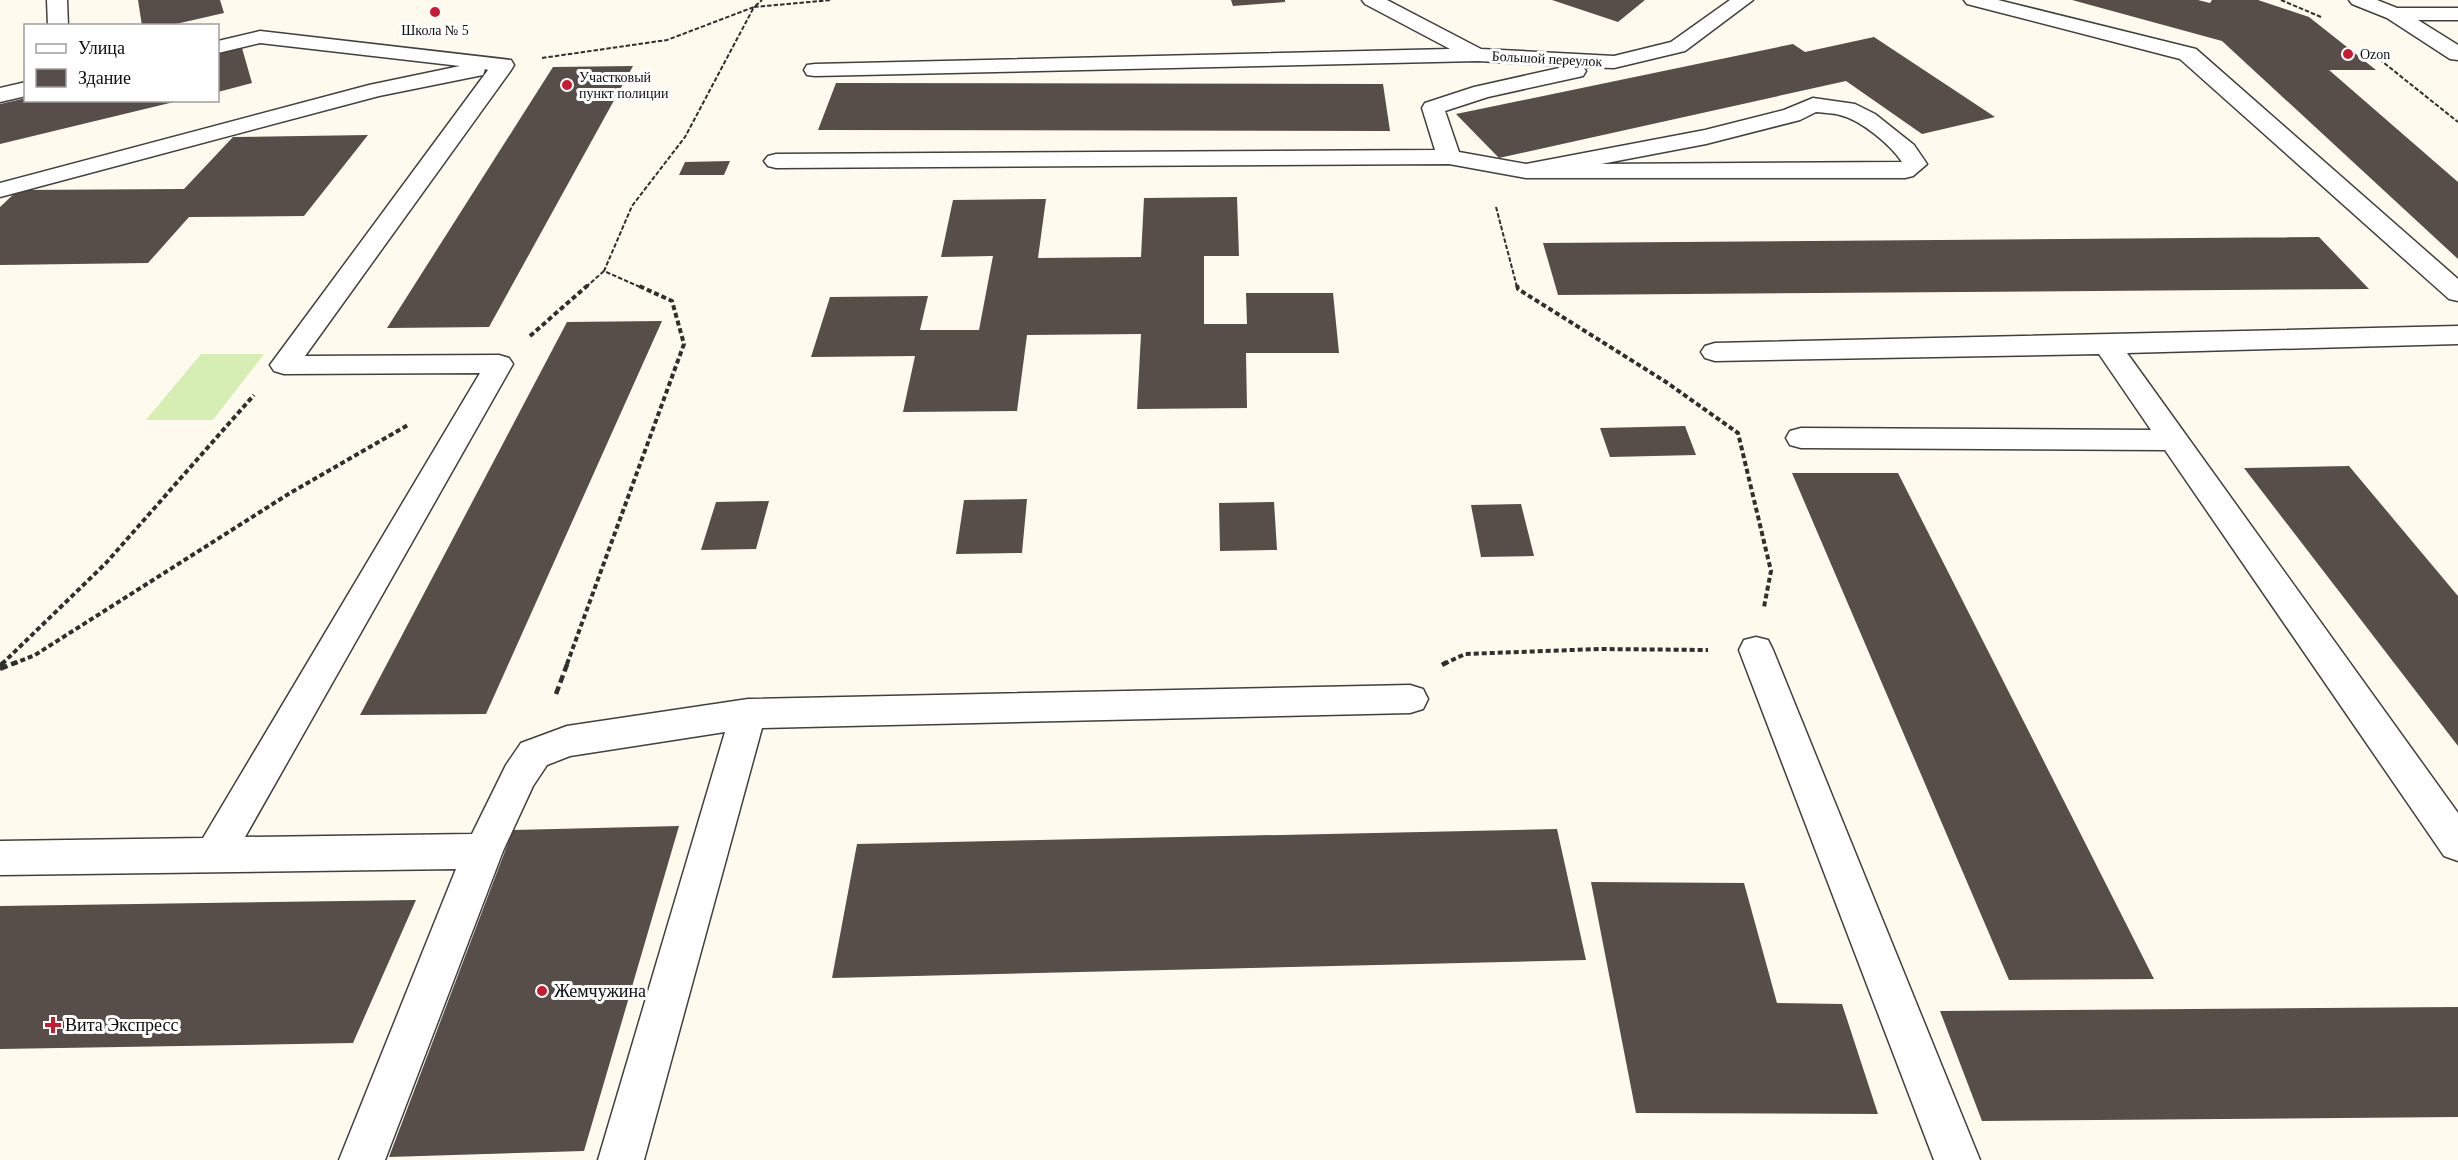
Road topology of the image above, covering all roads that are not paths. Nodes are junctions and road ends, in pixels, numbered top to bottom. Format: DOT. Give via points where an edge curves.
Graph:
graph roads {
  1 [pos="57,0"];
  2 [pos="1372,0"];
  3 [pos="1743,0"];
  4 [pos="1974,0"];
  5 [pos="2359,0"];
  6 [pos="2394,14"];
  7 [pos="2458,14"];
  8 [pos="58,24"];
  9 [pos="219,47"];
  10 [pos="2458,54"];
  11 [pos="1478,56"];
  12 [pos="1614,62"];
  13 [pos="503,64"];
  14 [pos="815,69"];
  15 [pos="24,89"];
  16 [pos="0,95"];
  17 [pos="1449,157"];
  18 [pos="776,161"];
  19 [pos="1526,171"];
  20 [pos="0,190"];
  21 [pos="2458,293"];
  22 [pos="2458,335"];
  23 [pos="2108,345"];
  24 [pos="1715,352"];
  25 [pos="1801,438"];
  26 [pos="2172,441"];
  27 [pos="1756,650"];
  28 [pos="1410,699"];
  29 [pos="748,714"];
  30 [pos="2458,844"];
  31 [pos="483,851"];
  32 [pos="214,855"];
  33 [pos="0,858"];
  34 [pos="362,1160"];
  35 [pos="621,1160"];
  36 [pos="1957,1160"];
  1 -- 8 [label="street"];
  2 -- 11 [label="street"];
  3 -- 12 [label="street, Большой переулок" via="1678,47"];
  4 -- 21 [label="street" via="2188,54"];
  5 -- 6 [label="street"];
  6 -- 7 [label="street"];
  6 -- 10 [label="street"];
  9 -- 13 [label="street" via="260,38"];
  11 -- 12 [label="street, Большой переулок"];
  11 -- 14 [label="street, Большой переулок"];
  12 -- 17 [label="street" via="1482,92 1433,108"];
  13 -- 20 [label="street" via="377,90"];
  13 -- 32 [label="street" via="284,365 499,364"];
  15 -- 16 [label="street"];
  17 -- 18 [label="street"];
  17 -- 19 [label="street"];
  19 -- 19 [label="street" via="1905,171 1915,164 1906,150 1867,119 1847,109 1813,105 1792,115 1706,137"];
  22 -- 23 [label="street"];
  23 -- 24 [label="street"];
  23 -- 26 [label="street"];
  25 -- 26 [label="street"];
  26 -- 30 [label="street"];
  27 -- 36 [label="street"];
  28 -- 29 [label="street"];
  29 -- 31 [label="street" via="567,741 534,754 519,776"];
  29 -- 35 [label="street"];
  31 -- 32 [label="street"];
  31 -- 34 [label="street"];
  32 -- 33 [label="street"];
}
